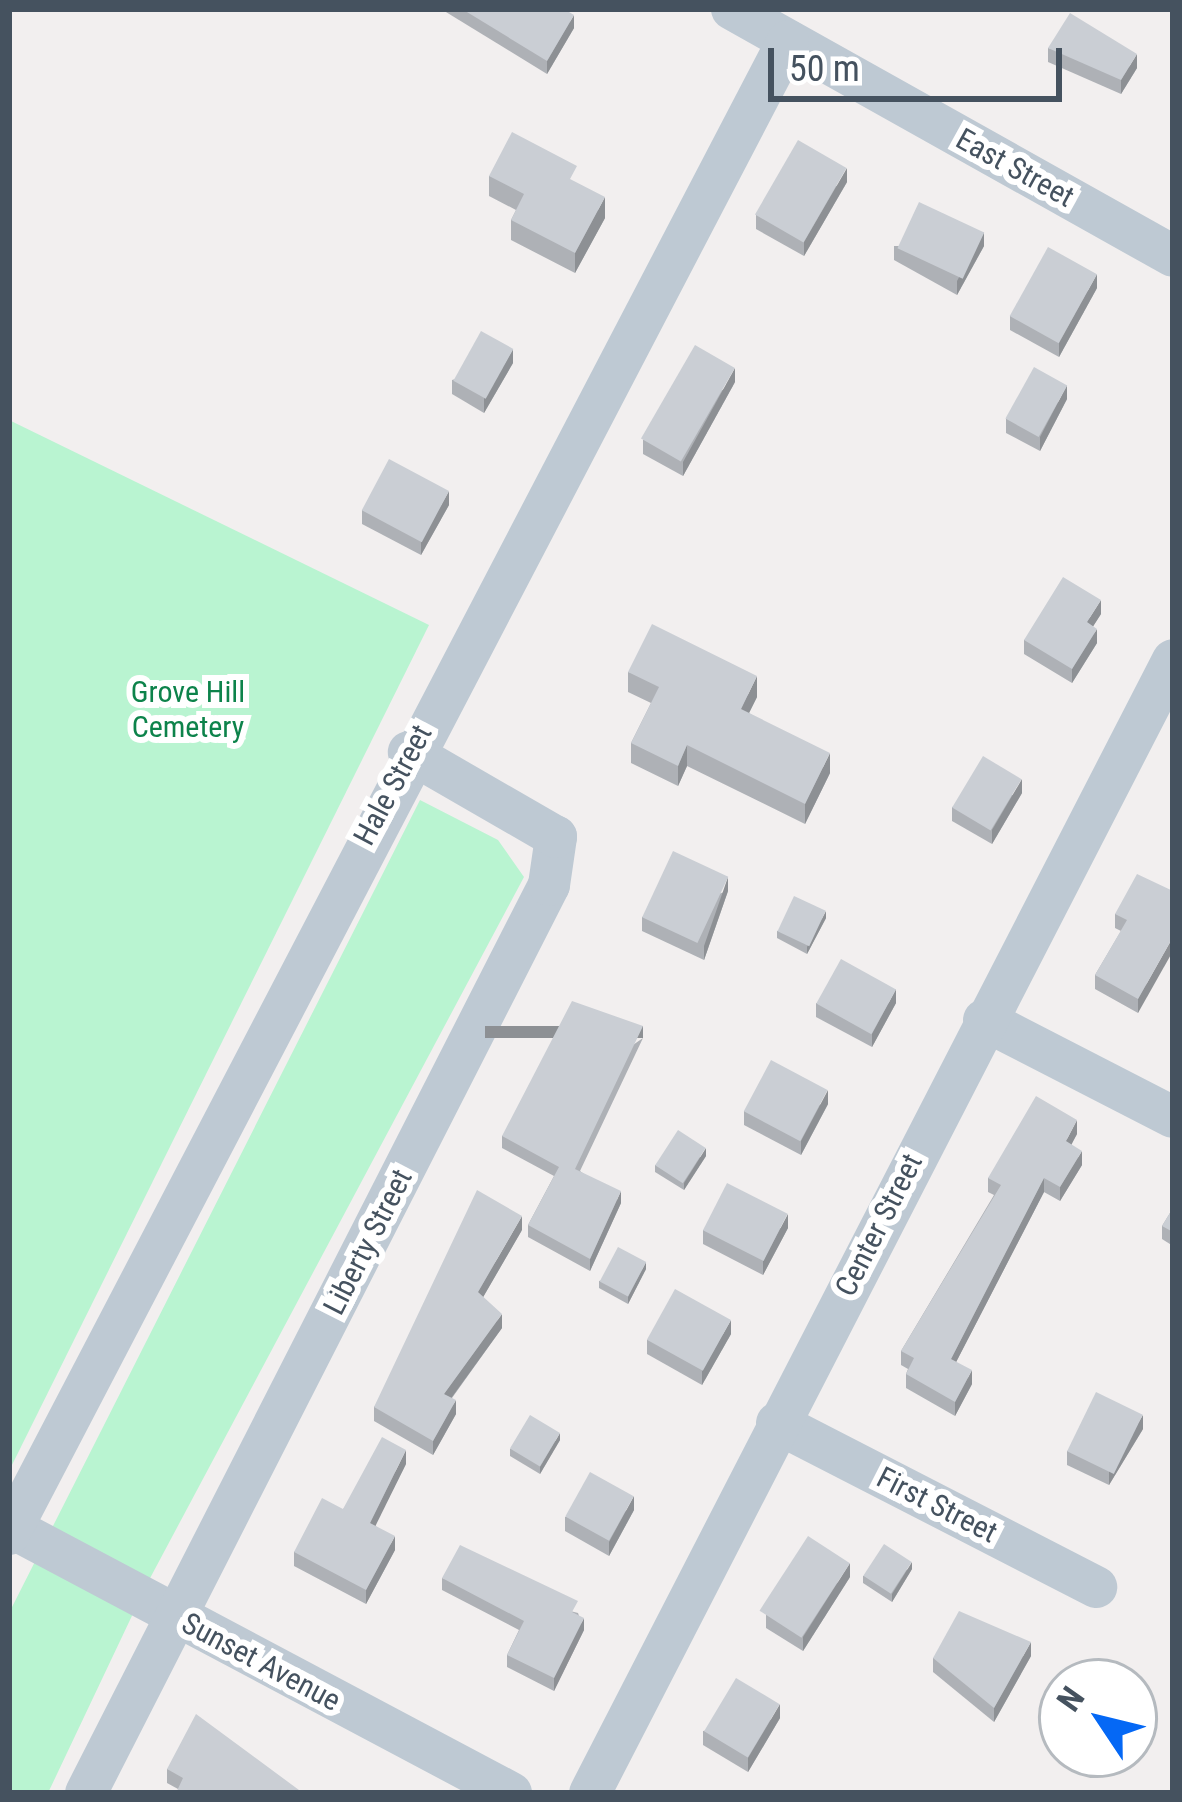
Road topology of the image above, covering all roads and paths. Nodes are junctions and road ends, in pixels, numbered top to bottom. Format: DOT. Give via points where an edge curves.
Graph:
graph roads {
  1 [pos="732,9"];
  2 [pos="788,41"];
  3 [pos="1173,256"];
  4 [pos="1173,660"];
  5 [pos="410,752"];
  6 [pos="984,1020"];
  7 [pos="1173,1117"];
  8 [pos="777,1423"];
  9 [pos="10,1531"];
  10 [pos="1096,1587"];
  11 [pos="177,1618"];
  12 [pos="86,1793"];
  13 [pos="511,1793"];
  14 [pos="590,1793"];
  1 -- 2 [label="street, East Street"];
  2 -- 3 [label="street, East Street"];
  2 -- 5 [label="street, Hale Street"];
  4 -- 6 [label="street, Center Street"];
  5 -- 9 [label="street, Hale Street"];
  5 -- 11 [label="street, Liberty Street" via="556,838 549,885"];
  6 -- 7 [label="street"];
  6 -- 8 [label="street, Center Street"];
  8 -- 10 [label="street, First Street"];
  8 -- 14 [label="street, Center Street"];
  9 -- 11 [label="street, Sunset Avenue"];
  11 -- 12 [label="street, Liberty Street"];
  11 -- 13 [label="street, Sunset Avenue"];
}
